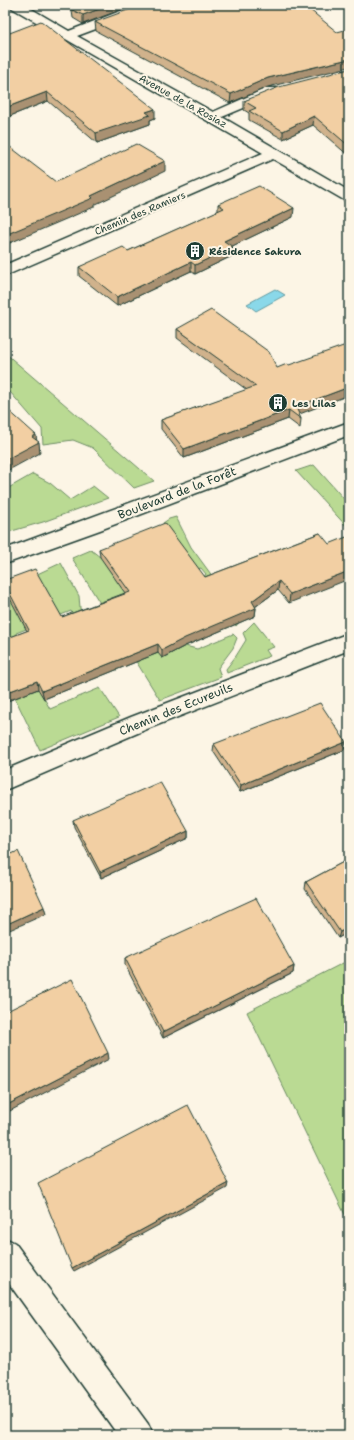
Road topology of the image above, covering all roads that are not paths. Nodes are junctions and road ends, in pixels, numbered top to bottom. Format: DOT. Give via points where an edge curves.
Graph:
graph roads {
  1 [pos="16,5"];
  2 [pos="154,5"];
  3 [pos="68,35"];
  4 [pos="288,87"];
  5 [pos="212,117"];
  6 [pos="274,153"];
  7 [pos="349,197"];
  8 [pos="5,271"];
  9 [pos="349,428"];
  10 [pos="5,557"];
  11 [pos="349,641"];
  12 [pos="5,780"];
  13 [pos="5,1253"];
  14 [pos="137,1435"];
  1 -- 3 [label="street, Avenue de la Rosiaz"];
  2 -- 3 [label="street"];
  3 -- 5 [label="street, Avenue de la Rosiaz"];
  4 -- 5 [label="street"];
  5 -- 6 [label="street, Avenue de la Rosiaz"];
  6 -- 7 [label="street, Avenue de la Rosiaz"];
  6 -- 8 [label="street, Chemin des Ramiers"];
  9 -- 10 [label="street, Boulevard de la Forêt"];
  11 -- 12 [label="street, Chemin des Ecureuils" via="145,721"];
  13 -- 14 [label="street"];
}
